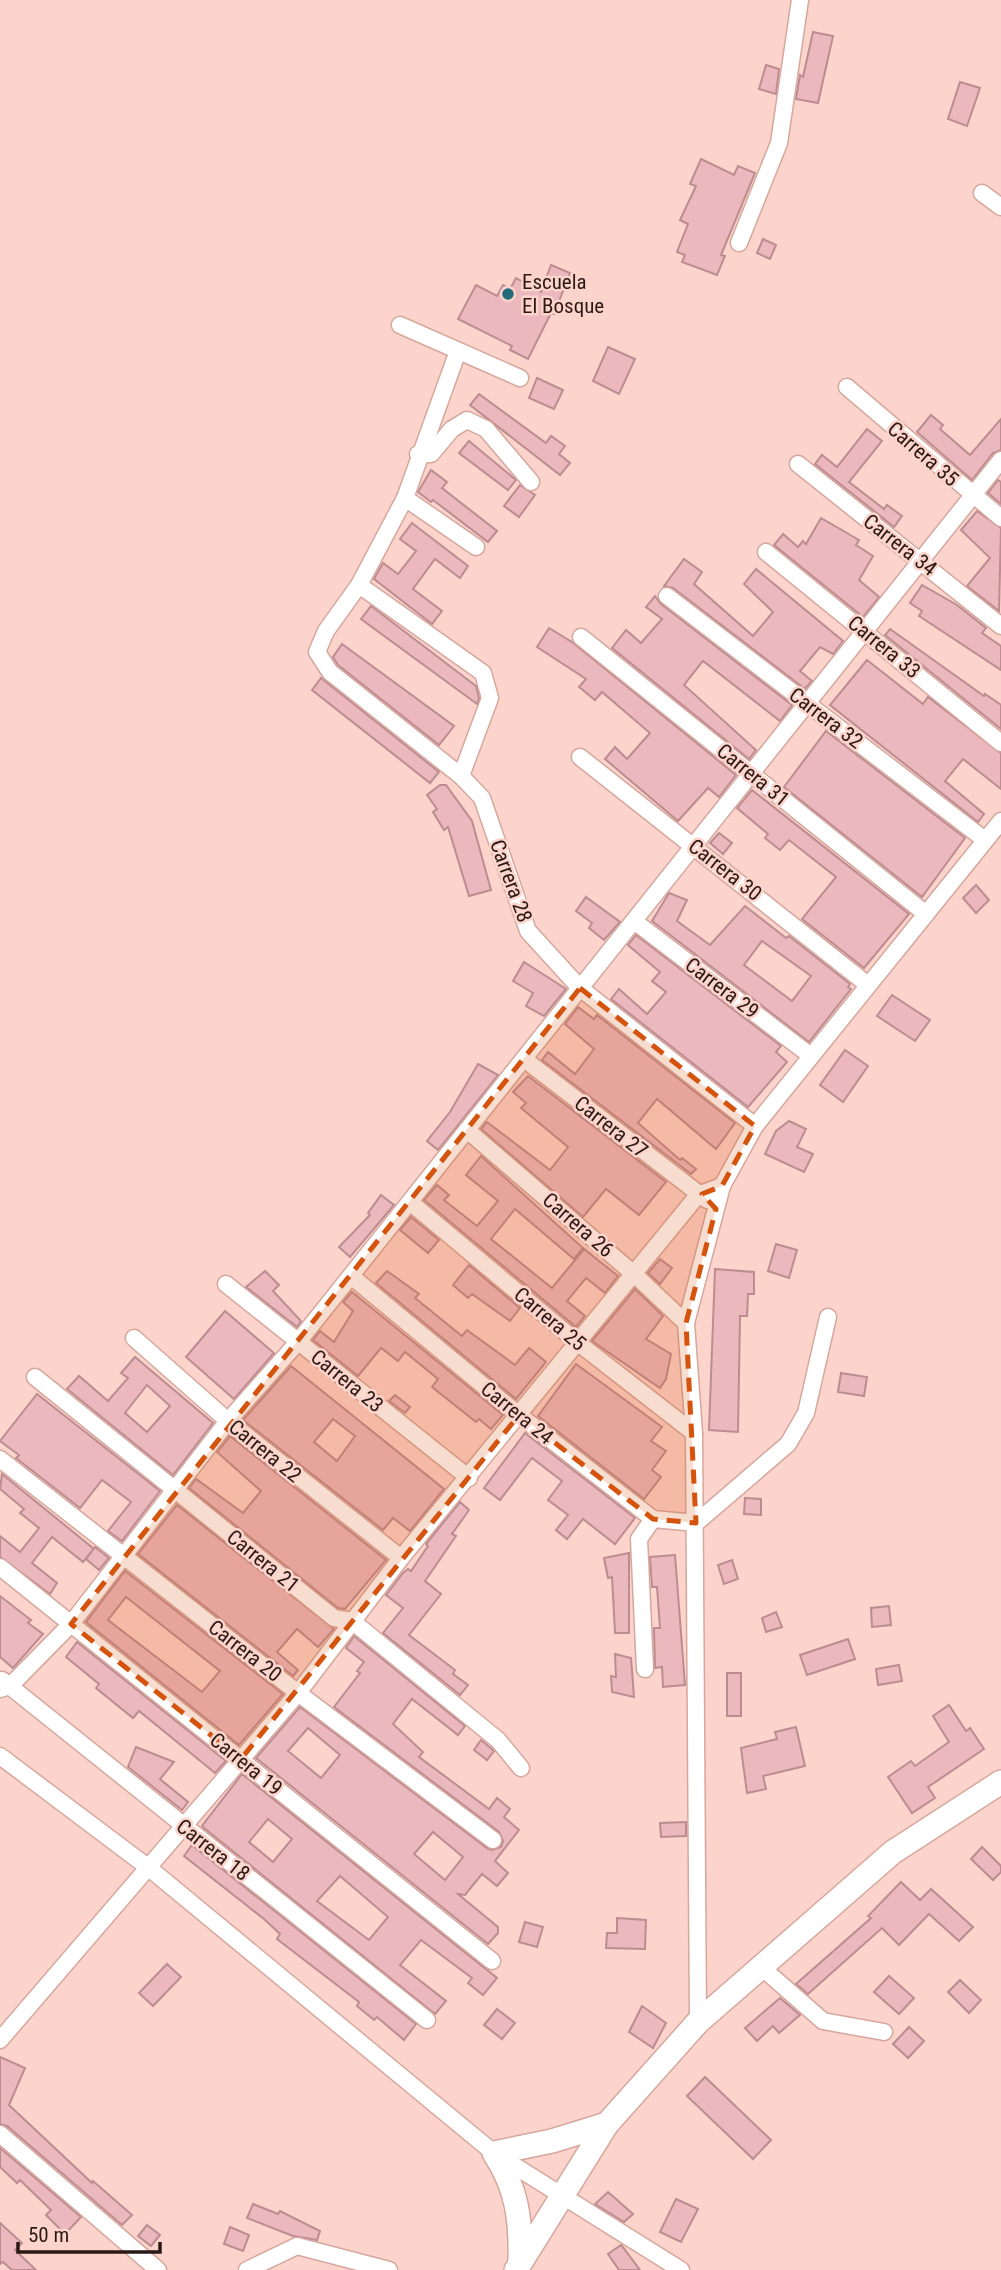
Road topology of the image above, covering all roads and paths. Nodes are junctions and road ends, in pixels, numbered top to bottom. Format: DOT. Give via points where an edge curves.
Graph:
graph roads {
  1 [pos="800,0"];
  2 [pos="982,193"];
  3 [pos="1001,207"];
  4 [pos="739,243"];
  5 [pos="400,325"];
  6 [pos="458,351"];
  7 [pos="520,378"];
  8 [pos="848,387"];
  9 [pos="418,454"];
  10 [pos="1001,460"];
  11 [pos="798,464"];
  12 [pos="531,482"];
  13 [pos="972,496"];
  14 [pos="405,498"];
  15 [pos="1001,518"];
  16 [pos="476,547"];
  17 [pos="766,552"];
  18 [pos="921,561"];
  19 [pos="359,585"];
  20 [pos="667,596"];
  21 [pos="1001,626"];
  22 [pos="865,632"];
  23 [pos="581,637"];
  24 [pos="807,703"];
  25 [pos="1001,743"];
  26 [pos="580,757"];
  27 [pos="751,774"];
  28 [pos="460,776"];
  29 [pos="1001,821"];
  30 [pos="985,840"];
  31 [pos="694,846"];
  32 [pos="926,914"];
  33 [pos="634,921"];
  34 [pos="868,985"];
  35 [pos="580,988"];
  36 [pos="811,1056"];
  37 [pos="524,1059"];
  38 [pos="755,1126"];
  39 [pos="467,1130"];
  40 [pos="722,1186"];
  41 [pos="698,1195"];
  42 [pos="410,1202"];
  43 [pos="716,1209"];
  44 [pos="635,1275"];
  45 [pos="351,1276"];
  46 [pos="226,1284"];
  47 [pos="828,1317"];
  48 [pos="686,1323"];
  49 [pos="134,1338"];
  50 [pos="298,1342"];
  51 [pos="577,1342"];
  52 [pos="35,1377"];
  53 [pos="519,1415"];
  54 [pos="228,1421"];
  55 [pos="694,1433"];
  56 [pos="0,1459"];
  57 [pos="469,1478"];
  58 [pos="177,1491"];
  59 [pos="653,1519"];
  60 [pos="696,1523"];
  61 [pos="124,1558"];
  62 [pos="401,1559"];
  63 [pos="0,1567"];
  64 [pos="352,1621"];
  65 [pos="71,1624"];
  66 [pos="645,1669"];
  67 [pos="3,1685"];
  68 [pos="298,1693"];
  69 [pos="0,1756"];
  70 [pos="241,1759"];
  71 [pos="521,1768"];
  72 [pos="1001,1782"];
  73 [pos="185,1828"];
  74 [pos="493,1840"];
  75 [pos="149,1868"];
  76 [pos="492,1961"];
  77 [pos="760,1966"];
  78 [pos="427,2020"];
  79 [pos="698,2022"];
  80 [pos="884,2032"];
  81 [pos="0,2040"];
  82 [pos="607,2124"];
  83 [pos="0,2134"];
  84 [pos="494,2153"];
  85 [pos="559,2197"];
  86 [pos="363,2266"];
  87 [pos="518,2266"];
  88 [pos="149,2267"];
  89 [pos="247,2270"];
  90 [pos="389,2270"];
  91 [pos="681,2270"];
  1 -- 4 [label="street" via="779,143"];
  2 -- 3 [label="street"];
  5 -- 6 [label="street"];
  6 -- 7 [label="street"];
  6 -- 9 [label="street"];
  8 -- 13 [label="street, Carrera 35"];
  9 -- 12 [label="street" via="431,454 452,429 467,421 486,429"];
  9 -- 14 [label="street"];
  10 -- 13 [label="street"];
  11 -- 18 [label="street, Carrera 34"];
  13 -- 15 [label="street, Carrera 35"];
  13 -- 18 [label="street"];
  14 -- 16 [label="street"];
  14 -- 19 [label="street"];
  17 -- 22 [label="street, Carrera 33"];
  18 -- 21 [label="street, Carrera 34"];
  18 -- 22 [label="street"];
  19 -- 28 [label="street" via="483,673 490,698"];
  19 -- 28 [label="street, Carrera 28" via="317,652 330,672"];
  20 -- 24 [label="street, Carrera 32"];
  22 -- 24 [label="street"];
  22 -- 25 [label="street, Carrera 33"];
  23 -- 27 [label="street, Carrera 31"];
  24 -- 27 [label="street"];
  24 -- 30 [label="street, Carrera 32"];
  26 -- 31 [label="street, Carrera 30"];
  27 -- 31 [label="street"];
  27 -- 32 [label="street, Carrera 31"];
  28 -- 35 [label="street, Carrera 28" via="482,798 528,930"];
  29 -- 30 [label="street"];
  30 -- 32 [label="street"];
  31 -- 33 [label="street"];
  31 -- 34 [label="street, Carrera 30"];
  32 -- 34 [label="street"];
  33 -- 35 [label="street"];
  33 -- 36 [label="street, Carrera 29"];
  34 -- 36 [label="street"];
  35 -- 37 [label="street"];
  35 -- 38 [label="street, Carrera 28"];
  36 -- 38 [label="street"];
  37 -- 39 [label="street"];
  37 -- 41 [label="street, Carrera 27"];
  38 -- 40 [label="street"];
  39 -- 42 [label="street"];
  39 -- 44 [label="street, Carrera 26"];
  40 -- 41 [label="street"];
  40 -- 43 [label="street"];
  41 -- 43 [label="street, Carrera 27"];
  41 -- 44 [label="street"];
  42 -- 45 [label="street"];
  42 -- 51 [label="street, Carrera 25"];
  43 -- 48 [label="street"];
  44 -- 48 [label="street, Carrera 26"];
  44 -- 51 [label="street"];
  45 -- 50 [label="street"];
  45 -- 53 [label="street, Carrera 24"];
  46 -- 50 [label="street, Carrera 23"];
  47 -- 60 [label="street" via="806,1413 788,1444"];
  48 -- 55 [label="street"];
  49 -- 54 [label="street, Carrera 22"];
  50 -- 54 [label="street"];
  50 -- 57 [label="street, Carrera 23"];
  51 -- 53 [label="street"];
  51 -- 55 [label="street, Carrera 25"];
  52 -- 58 [label="street, Carrera 21"];
  53 -- 57 [label="street"];
  53 -- 59 [label="street, Carrera 24"];
  54 -- 58 [label="street"];
  54 -- 62 [label="street, Carrera 22"];
  55 -- 60 [label="street"];
  56 -- 61 [label="street, Carrera 20"];
  57 -- 62 [label="street"];
  58 -- 61 [label="street"];
  58 -- 64 [label="street, Carrera 21" via="334,1618"];
  59 -- 60 [label="street"];
  59 -- 66 [label="street" via="639,1539"];
  60 -- 79 [label="street"];
  61 -- 65 [label="street"];
  61 -- 68 [label="street, Carrera 20"];
  62 -- 64 [label="street"];
  63 -- 65 [label="street, Carrera 19"];
  64 -- 68 [label="street"];
  64 -- 71 [label="street, Carrera 21" via="495,1737"];
  65 -- 67 [label="street"];
  65 -- 70 [label="street, Carrera 19"];
  67 -- 73 [label="street, Carrera 18"];
  68 -- 70 [label="street"];
  68 -- 74 [label="street, Carrera 20"];
  69 -- 75 [label="street"];
  70 -- 73 [label="street"];
  70 -- 76 [label="street, Carrera 19"];
  72 -- 77 [label="main road" via="893,1852"];
  73 -- 75 [label="street"];
  73 -- 78 [label="street, Carrera 18"];
  75 -- 81 [label="street"];
  75 -- 84 [label="street"];
  77 -- 79 [label="main road"];
  77 -- 80 [label="street" via="823,2021"];
  79 -- 82 [label="main road"];
  82 -- 84 [label="main road"];
  82 -- 85 [label="main road"];
  83 -- 88 [label="street"];
  84 -- 85 [label="street"];
  84 -- 87 [label="main road" via="509,2176 518,2203"];
  85 -- 87 [label="main road"];
  85 -- 91 [label="street"];
  86 -- 89 [label="street" via="297,2246"];
  86 -- 90 [label="street"];
}
